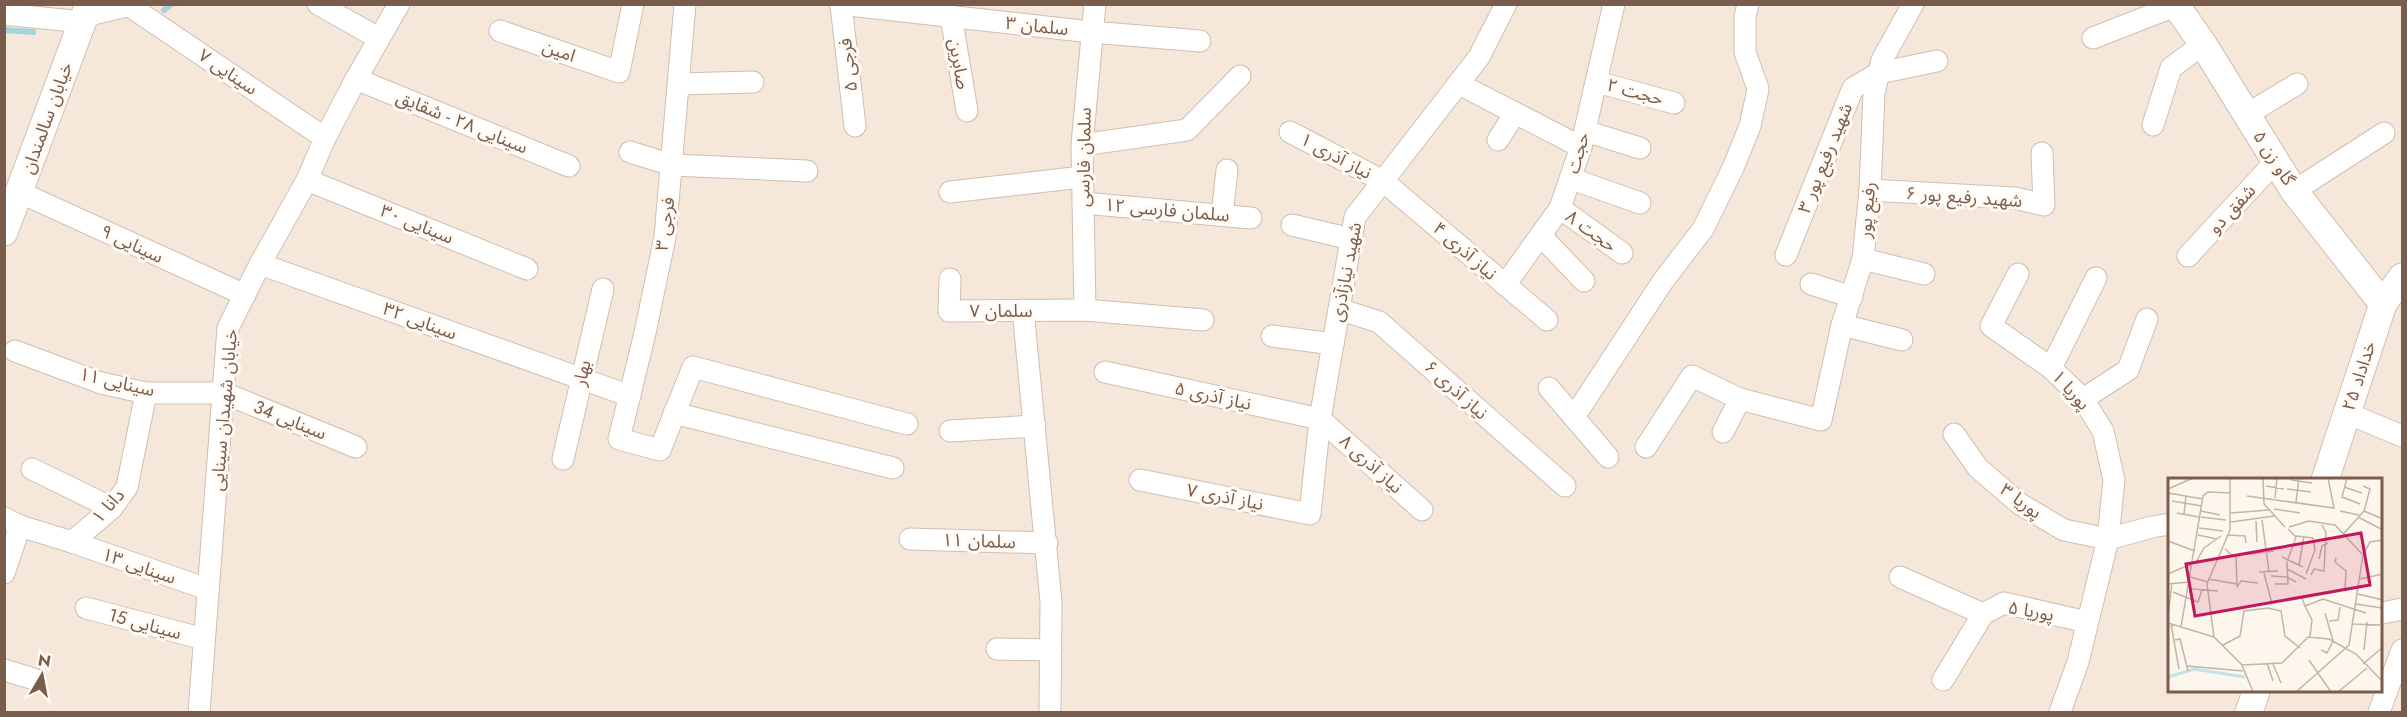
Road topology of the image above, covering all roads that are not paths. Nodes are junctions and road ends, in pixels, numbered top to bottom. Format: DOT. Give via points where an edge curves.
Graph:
graph roads {
  1 [pos="318,4"];
  2 [pos="399,4"];
  3 [pos="633,4"];
  4 [pos="685,4"];
  5 [pos="1095,4"];
  6 [pos="1506,4"];
  7 [pos="1614,4"];
  8 [pos="1748,4"];
  9 [pos="1913,4"];
  10 [pos="841,5"];
  11 [pos="2178,5"];
  12 [pos="133,6"];
  13 [pos="889,7"];
  14 [pos="977,12"];
  15 [pos="86,13"];
  16 [pos="4,14"];
  17 [pos="951,16"];
  18 [pos="500,31"];
  19 [pos="1091,32"];
  20 [pos="378,38"];
  21 [pos="2093,38"];
  22 [pos="1200,41"];
  23 [pos="2203,44"];
  24 [pos="1938,61"];
  25 [pos="1879,73"];
  26 [pos="1240,76"];
  27 [pos="356,79"];
  28 [pos="753,82"];
  29 [pos="1597,82"];
  30 [pos="678,84"];
  31 [pos="1459,84"];
  32 [pos="2298,84"];
  33 [pos="1674,103"];
  34 [pos="967,111"];
  35 [pos="1515,113"];
  36 [pos="2246,115"];
  37 [pos="2153,125"];
  38 [pos="855,126"];
  39 [pos="1290,132"];
  40 [pos="2384,133"];
  41 [pos="325,138"];
  42 [pos="1583,139"];
  43 [pos="1498,140"];
  44 [pos="1082,145"];
  45 [pos="1640,148"];
  46 [pos="630,152"];
  47 [pos="2042,153"];
  48 [pos="2276,161"];
  49 [pos="672,165"];
  50 [pos="569,166"];
  51 [pos="1227,170"];
  52 [pos="807,171"];
  53 [pos="1082,177"];
  54 [pos="1572,179"];
  55 [pos="307,180"];
  56 [pos="1383,181"];
  57 [pos="1870,190"];
  58 [pos="2294,191"];
  59 [pos="19,192"];
  60 [pos="950,192"];
  61 [pos="1083,203"];
  62 [pos="1640,204"];
  63 [pos="1560,208"];
  64 [pos="1222,215"];
  65 [pos="1251,218"];
  66 [pos="1292,225"];
  67 [pos="4,232"];
  68 [pos="1541,236"];
  69 [pos="1351,239"];
  70 [pos="1622,253"];
  71 [pos="1786,255"];
  72 [pos="2188,256"];
  73 [pos="1863,259"];
  74 [pos="260,264"];
  75 [pos="527,268"];
  76 [pos="1924,274"];
  77 [pos="2018,274"];
  78 [pos="2403,277"];
  79 [pos="2096,278"];
  80 [pos="950,279"];
  81 [pos="1584,281"];
  82 [pos="1811,284"];
  83 [pos="1505,285"];
  84 [pos="603,289"];
  85 [pos="244,295"];
  86 [pos="1852,297"];
  87 [pos="2383,304"];
  88 [pos="1339,309"];
  89 [pos="1023,310"];
  90 [pos="1085,310"];
  91 [pos="2147,319"];
  92 [pos="1203,320"];
  93 [pos="1547,320"];
  94 [pos="1842,325"];
  95 [pos="1272,336"];
  96 [pos="1902,340"];
  97 [pos="1333,344"];
  98 [pos="15,351"];
  99 [pos="2051,368"];
  100 [pos="1105,372"];
  101 [pos="581,379"];
  102 [pos="1549,388"];
  103 [pos="146,393"];
  104 [pos="224,393"];
  105 [pos="630,396"];
  106 [pos="1740,399"];
  107 [pos="2083,399"];
  108 [pos="674,413"];
  109 [pos="2347,413"];
  110 [pos="1574,417"];
  111 [pos="1320,419"];
  112 [pos="907,424"];
  113 [pos="1035,426"];
  114 [pos="950,431"];
  115 [pos="1723,432"];
  116 [pos="1954,434"];
  117 [pos="2403,436"];
  118 [pos="356,447"];
  119 [pos="1646,447"];
  120 [pos="1608,456"];
  121 [pos="563,459"];
  122 [pos="893,468"];
  123 [pos="32,469"];
  124 [pos="2326,478"];
  125 [pos="1140,480"];
  126 [pos="1565,486"];
  127 [pos="112,508"];
  128 [pos="1422,510"];
  129 [pos="1310,514"];
  130 [pos="12,522"];
  131 [pos="2168,524"];
  132 [pos="910,539"];
  133 [pos="2108,539"];
  134 [pos="72,542"];
  135 [pos="1047,543"];
  136 [pos="4,573"];
  137 [pos="1900,577"];
  138 [pos="207,589"];
  139 [pos="86,608"];
  140 [pos="2403,609"];
  141 [pos="2383,613"];
  142 [pos="1983,614"];
  143 [pos="2087,622"];
  144 [pos="204,639"];
  145 [pos="997,649"];
  146 [pos="1051,650"];
  147 [pos="2403,650"];
  148 [pos="4,670"];
  149 [pos="33,679"];
  150 [pos="1943,680"];
  151 [pos="2256,693"];
  152 [pos="199,712"];
  153 [pos="1050,712"];
  154 [pos="2060,712"];
  155 [pos="2249,712"];
  156 [pos="2379,712"];
  1 -- 20 [label="street"];
  2 -- 20 [label="street, خیابان شهیدان سینایی"];
  3 -- 18 [label="street, امین" via="619,72"];
  4 -- 30 [label="street, فرجی ۳"];
  5 -- 19 [label="street, سلمان فارسی"];
  6 -- 31 [label="street, شهید نیازآذری" via="1479,57"];
  7 -- 29 [label="street, حجت"];
  8 -- 110 [label="street" via="1745,51 1758,89 1750,126 1733,168 1703,229 1663,281"];
  9 -- 25 [label="street, رفیع پور" via="1882,60"];
  10 -- 13 [label="street, سلمان ۳"];
  10 -- 38 [label="street, فرجی ۵"];
  11 -- 21 [label="street"];
  11 -- 23 [label="street, گاو زن ۵"];
  12 -- 15 [label="street"];
  12 -- 41 [label="street, سینایی ۷"];
  13 -- 17 [label="street, سلمان ۳"];
  14 -- 17 [label="street, سلمان ۳"];
  14 -- 19 [label="street, سلمان ۳"];
  15 -- 16 [label="street"];
  15 -- 59 [label="street, خیابان سالمندان"];
  17 -- 34 [label="street, صابرین"];
  19 -- 22 [label="street, سلمان ۳"];
  19 -- 44 [label="street, سلمان فارسی"];
  20 -- 27 [label="street, خیابان شهیدان سینایی"];
  23 -- 36 [label="street, گاو زن ۵"];
  23 -- 37 [label="street" via="2171,68"];
  24 -- 25 [label="street, شهید رفیع پور ۳"];
  25 -- 57 [label="street, رفیع پور" via="1874,93"];
  25 -- 71 [label="street, شهید رفیع پور ۳" via="1853,88"];
  26 -- 44 [label="street" via="1187,130"];
  27 -- 41 [label="street, خیابان شهیدان سینایی"];
  27 -- 50 [label="street, سینایی ۲۸ - شقایق"];
  28 -- 30 [label="street"];
  29 -- 33 [label="street, حجت ۲"];
  29 -- 42 [label="street, حجت"];
  30 -- 49 [label="street, فرجی ۳"];
  31 -- 35 [label="street"];
  31 -- 56 [label="street, شهید نیازآذری"];
  32 -- 36 [label="street"];
  35 -- 42 [label="street"];
  35 -- 43 [label="street"];
  36 -- 48 [label="street, گاو زن ۵"];
  39 -- 56 [label="street, نیاز آذری ۱"];
  40 -- 58 [label="street"];
  41 -- 55 [label="street, خیابان شهیدان سینایی"];
  42 -- 45 [label="street"];
  42 -- 54 [label="street, حجت"];
  44 -- 53 [label="street, سلمان فارسی"];
  46 -- 49 [label="street"];
  47 -- 57 [label="street, شهید رفیع پور ۶" via="2044,204 2015,198"];
  48 -- 58 [label="street, گاو زن ۵"];
  48 -- 72 [label="street, شفق دو"];
  49 -- 52 [label="street"];
  49 -- 105 [label="street, فرجی ۳" via="665,237"];
  51 -- 64 [label="street"];
  53 -- 60 [label="street"];
  53 -- 61 [label="street, سلمان فارسی"];
  54 -- 62 [label="street"];
  54 -- 63 [label="street, حجت"];
  55 -- 74 [label="street, خیابان شهیدان سینایی"];
  55 -- 75 [label="street, سینایی ۳۰"];
  56 -- 69 [label="street, شهید نیازآذری" via="1355,217"];
  56 -- 83 [label="street, نیاز آذری ۴"];
  57 -- 73 [label="street, رفیع پور"];
  58 -- 87 [label="street, گاو زن ۵"];
  59 -- 67 [label="street, خیابان سالمندان"];
  59 -- 85 [label="street, سینایی ۹"];
  61 -- 64 [label="street, سلمان فارسی ۱۲"];
  61 -- 90 [label="street, سلمان فارسی"];
  63 -- 68 [label="street, حجت"];
  63 -- 70 [label="street, حجت ۸"];
  64 -- 65 [label="street, سلمان فارسی ۱۲"];
  66 -- 69 [label="street"];
  68 -- 81 [label="street"];
  68 -- 83 [label="street, حجت"];
  69 -- 88 [label="street, شهید نیازآذری"];
  73 -- 76 [label="street"];
  73 -- 86 [label="street, رفیع پور"];
  74 -- 85 [label="street, خیابان شهیدان سینایی"];
  74 -- 101 [label="street, سینایی ۳۲"];
  77 -- 99 [label="street, پوریا ۱" via="1990,326"];
  78 -- 87 [label="street, خداداد ۲۵"];
  79 -- 99 [label="street"];
  80 -- 89 [label="street, سلمان ۷" via="949,311"];
  82 -- 86 [label="street"];
  83 -- 93 [label="street, نیاز آذری ۴"];
  84 -- 101 [label="street, بهار"];
  85 -- 104 [label="street, خیابان شهیدان سینایی" via="228,328"];
  86 -- 94 [label="street, رفیع پور"];
  87 -- 109 [label="street, خداداد ۲۵"];
  88 -- 97 [label="street, شهید نیازآذری"];
  88 -- 126 [label="street, نیاز آذری ۶" via="1379,322"];
  89 -- 90 [label="street, سلمان ۷"];
  89 -- 113 [label="street"];
  90 -- 92 [label="street, سلمان ۷"];
  91 -- 107 [label="street" via="2128,370"];
  94 -- 96 [label="street"];
  94 -- 106 [label="street, رفیع پور" via="1821,420"];
  95 -- 97 [label="street"];
  97 -- 111 [label="street, شهید نیازآذری"];
  98 -- 103 [label="street, سینایی ۱۱" via="101,383"];
  99 -- 107 [label="street, پوریا ۱"];
  100 -- 111 [label="street, نیاز آذری ۵"];
  101 -- 105 [label="street, سینایی ۳۲"];
  101 -- 121 [label="street, بهار"];
  102 -- 110 [label="street"];
  103 -- 104 [label="street, سینایی ۱۱"];
  103 -- 127 [label="street, دانا ۱" via="127,487"];
  104 -- 118 [label="street, سینایی 34"];
  104 -- 138 [label="street, خیابان شهیدان سینایی"];
  105 -- 108 [label="street, فرجی ۳" via="619,440 660,450"];
  106 -- 115 [label="street"];
  106 -- 119 [label="street" via="1692,376"];
  107 -- 133 [label="street, پوریا ۱" via="2103,431 2114,480"];
  108 -- 112 [label="street" via="693,367"];
  108 -- 122 [label="street"];
  109 -- 117 [label="street"];
  109 -- 124 [label="street, خداداد ۲۵"];
  110 -- 120 [label="street"];
  111 -- 128 [label="street, نیاز آذری ۸"];
  111 -- 129 [label="street, شهید نیازآذری"];
  113 -- 114 [label="street"];
  113 -- 135 [label="street"];
  116 -- 133 [label="street, پوریا ۳" via="1978,468 2020,504 2064,530"];
  123 -- 127 [label="street"];
  125 -- 129 [label="street, نیاز آذری ۷"];
  127 -- 134 [label="street, دانا ۱"];
  130 -- 134 [label="street"];
  130 -- 136 [label="street"];
  131 -- 133 [label="street"];
  132 -- 135 [label="street, سلمان ۱۱"];
  133 -- 143 [label="street, پوریا ۱"];
  134 -- 138 [label="street, سینایی ۱۳"];
  135 -- 146 [label="street"];
  137 -- 142 [label="street"];
  138 -- 144 [label="street, خیابان شهیدان سینایی"];
  139 -- 144 [label="street, سینایی 15"];
  140 -- 141 [label="street"];
  142 -- 143 [label="street, پوریا ۵" via="2004,603"];
  142 -- 150 [label="street, پوریا ۵"];
  143 -- 154 [label="street, پوریا ۱"];
  144 -- 152 [label="street, خیابان شهیدان سینایی"];
  145 -- 146 [label="street"];
  146 -- 153 [label="street"];
  147 -- 156 [label="street"];
  148 -- 149 [label="street"];
  151 -- 155 [label="street"];
}
